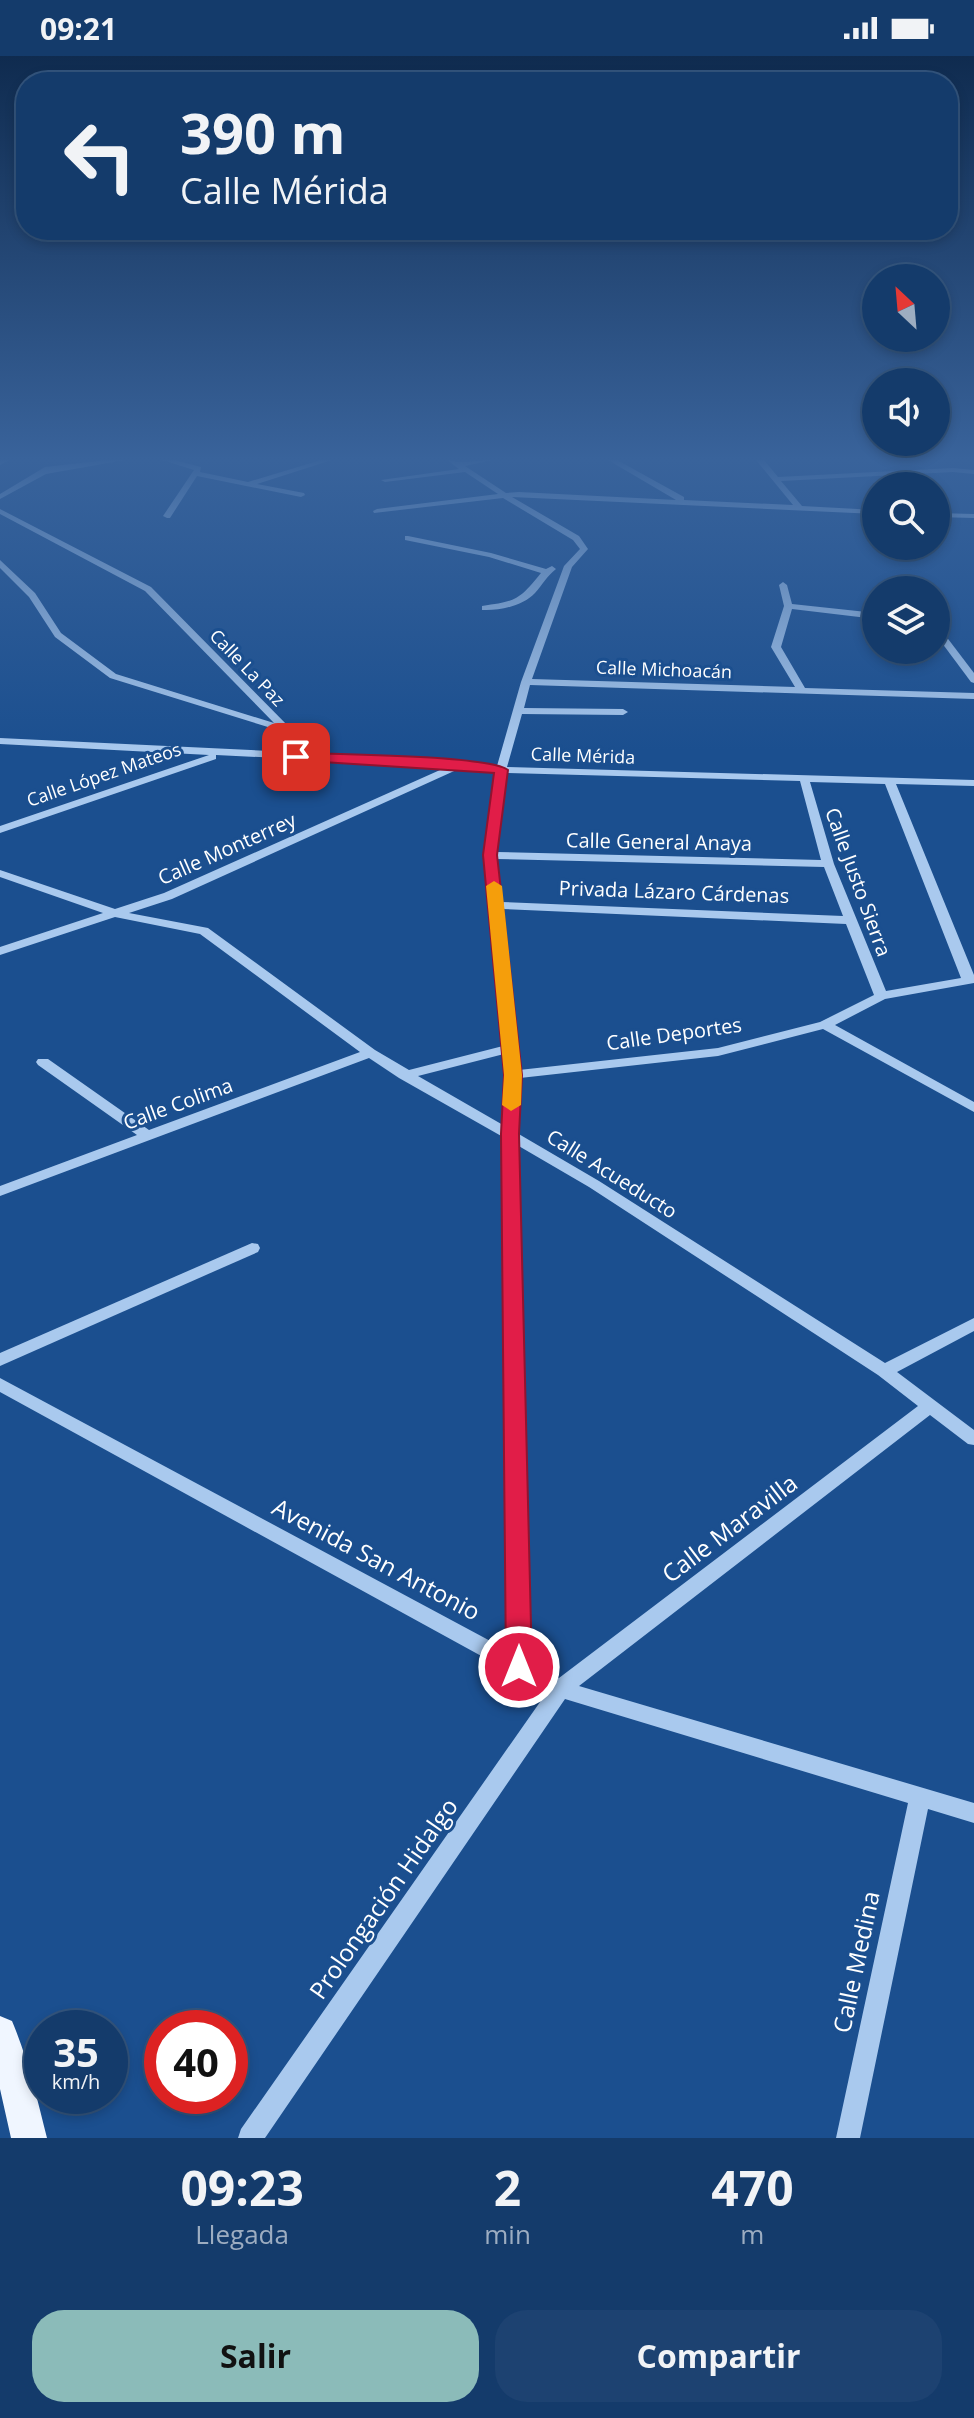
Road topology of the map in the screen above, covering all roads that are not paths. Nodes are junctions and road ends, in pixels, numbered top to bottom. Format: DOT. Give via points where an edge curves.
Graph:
graph roads {
  1 [pos="88,557"];
  2 [pos="498,557"];
  3 [pos="576,557"];
  4 [pos="0,563"];
  5 [pos="568,566"];
  6 [pos="545,571"];
  7 [pos="783,585"];
  8 [pos="788,606"];
  9 [pos="485,608"];
  10 [pos="862,614"];
  11 [pos="950,648"];
  12 [pos="974,680"];
  13 [pos="526,682"];
  14 [pos="802,691"];
  15 [pos="974,696"];
  16 [pos="518,711"];
  17 [pos="623,712"];
  18 [pos="290,734"];
  19 [pos="0,741"];
  20 [pos="220,754"];
  21 [pos="296,757"];
  22 [pos="463,764"];
  23 [pos="501,770"];
  24 [pos="804,778"];
  25 [pos="889,781"];
  26 [pos="974,783"];
  27 [pos="0,830"];
  28 [pos="490,855"];
  29 [pos="828,864"];
  30 [pos="0,873"];
  31 [pos="496,905"];
  32 [pos="117,914"];
  33 [pos="849,920"];
  34 [pos="0,951"];
  35 [pos="971,980"];
  36 [pos="881,996"];
  37 [pos="825,1025"];
  38 [pos="509,1049"];
  39 [pos="370,1053"];
  40 [pos="43,1062"];
  41 [pos="404,1075"];
  42 [pos="513,1075"];
  43 [pos="974,1108"];
  44 [pos="510,1134"];
  45 [pos="148,1136"];
  46 [pos="0,1191"];
  47 [pos="252,1248"];
  48 [pos="974,1324"];
  49 [pos="0,1360"];
  50 [pos="884,1371"];
  51 [pos="0,1384"];
  52 [pos="929,1407"];
  53 [pos="974,1439"];
  54 [pos="519,1667"];
  55 [pos="560,1689"];
  56 [pos="920,1798"];
  57 [pos="974,1813"];
  58 [pos="0,2033"];
  59 [pos="29,2138"];
  60 [pos="250,2138"];
  61 [pos="848,2138"];
  1 -- 18 [label="street, Calle La Paz" via="148,589"];
  2 -- 6 [label="street"];
  3 -- 5 [label="street"];
  4 -- 18 [label="street" via="32,595 58,635 113,676 271,723"];
  5 -- 6 [label="street"];
  5 -- 13 [label="street"];
  6 -- 9 [label="street" via="527,596"];
  7 -- 8 [label="street"];
  8 -- 10 [label="street"];
  8 -- 14 [label="street" via="776,647"];
  11 -- 12 [label="street"];
  13 -- 14 [label="street, Calle Michoacán"];
  13 -- 16 [label="street"];
  14 -- 15 [label="street, Calle Michoacán"];
  16 -- 17 [label="street"];
  16 -- 23 [label="street"];
  18 -- 21 [label="street, Calle La Paz"];
  19 -- 20 [label="street, Calle Mérida"];
  20 -- 21 [label="street, Calle Mérida"];
  20 -- 27 [label="street, Calle López Mateos"];
  21 -- 22 [label="street, Calle Mérida"];
  22 -- 23 [label="street, Calle Mérida"];
  22 -- 32 [label="street, Calle Monterrey"];
  23 -- 24 [label="street, Calle Mérida"];
  23 -- 28 [label="street"];
  24 -- 25 [label="street, Calle Mérida"];
  24 -- 29 [label="street, Calle Justo Sierra"];
  25 -- 26 [label="street, Calle Mérida"];
  25 -- 35 [label="street"];
  28 -- 29 [label="street, Calle General Anaya"];
  28 -- 31 [label="street"];
  29 -- 33 [label="street, Calle Justo Sierra"];
  30 -- 32 [label="street, Calle Acueducto"];
  31 -- 33 [label="street, Privada Lázaro Cárdenas"];
  31 -- 38 [label="street"];
  32 -- 34 [label="street, Calle Monterrey"];
  32 -- 39 [label="street, Calle Acueducto" via="204,931"];
  33 -- 36 [label="street, Calle Justo Sierra"];
  35 -- 36 [label="street, Calle Deportes"];
  36 -- 37 [label="street, Calle Deportes"];
  37 -- 42 [label="street, Calle Deportes" via="718,1052"];
  37 -- 43 [label="street"];
  38 -- 41 [label="street"];
  38 -- 42 [label="street"];
  39 -- 41 [label="street, Calle Acueducto"];
  39 -- 45 [label="street, Calle Colima"];
  40 -- 45 [label="street"];
  41 -- 44 [label="street, Calle Acueducto"];
  42 -- 44 [label="street"];
  44 -- 50 [label="street, Calle Acueducto"];
  44 -- 54 [label="street"];
  45 -- 46 [label="street, Calle Colima"];
  47 -- 49 [label="street"];
  48 -- 50 [label="street"];
  50 -- 52 [label="street, Calle Acueducto"];
  51 -- 54 [label="street, Avenida San Antonio"];
  52 -- 53 [label="street, Calle Acueducto"];
  52 -- 55 [label="street, Calle Maravilla"];
  54 -- 55 [label="street, Avenida San Antonio"];
  55 -- 56 [label="street, Avenida San Antonio"];
  55 -- 60 [label="street, Prolongación Hidalgo"];
  56 -- 57 [label="street, Avenida San Antonio"];
  56 -- 61 [label="street, Calle Medina"];
  58 -- 59 [label="main road"];
}
